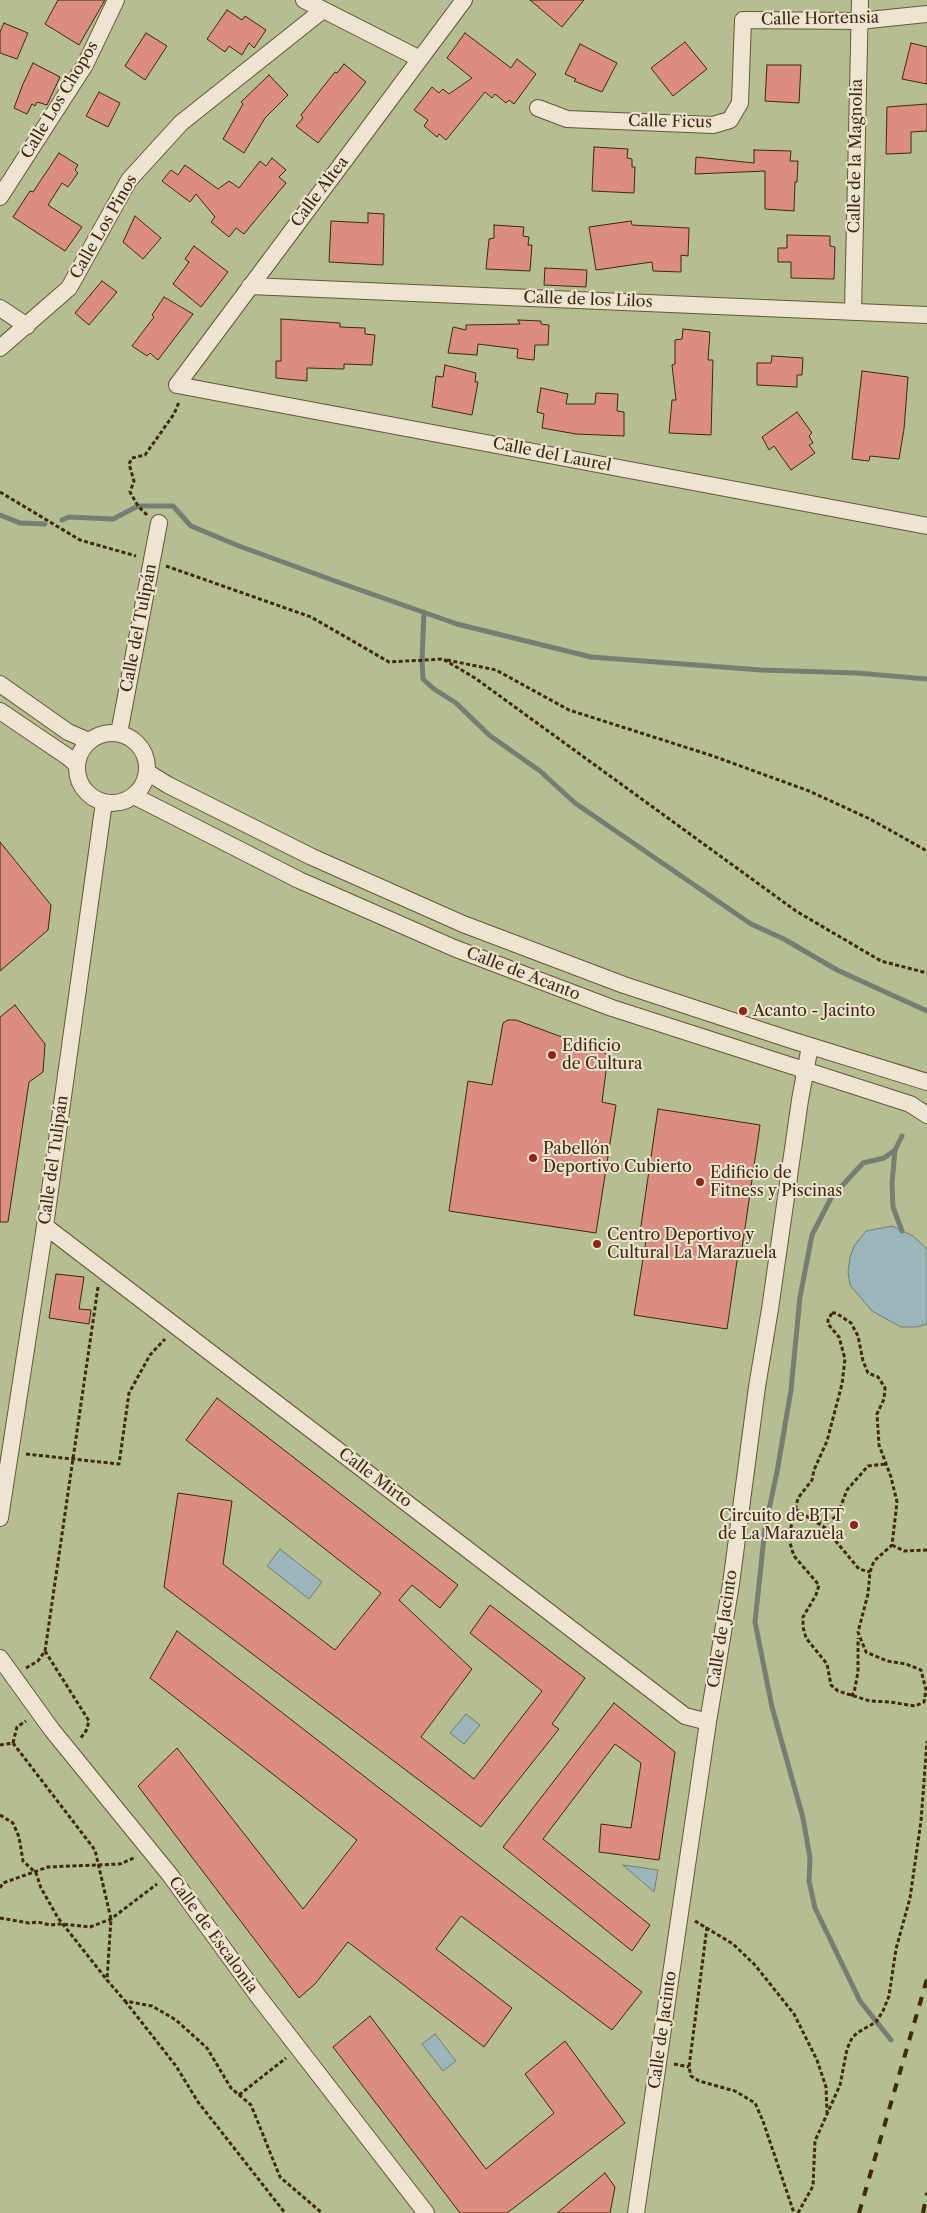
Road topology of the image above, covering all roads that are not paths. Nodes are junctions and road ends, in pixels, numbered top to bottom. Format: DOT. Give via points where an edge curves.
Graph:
graph roads {
  1 [pos="116,0"];
  2 [pos="304,0"];
  3 [pos="464,0"];
  4 [pos="860,0"];
  5 [pos="323,10"];
  6 [pos="927,14"];
  7 [pos="743,20"];
  8 [pos="859,21"];
  9 [pos="420,59"];
  10 [pos="538,108"];
  11 [pos="0,197"];
  12 [pos="250,286"];
  13 [pos="0,308"];
  14 [pos="853,311"];
  15 [pos="927,316"];
  16 [pos="27,326"];
  17 [pos="0,348"];
  18 [pos="177,385"];
  19 [pos="159,523"];
  20 [pos="927,526"];
  21 [pos="0,684"];
  22 [pos="0,711"];
  23 [pos="118,733"];
  24 [pos="89,741"];
  25 [pos="77,765"];
  26 [pos="147,772"];
  27 [pos="134,796"];
  28 [pos="104,802"];
  29 [pos="810,1046"];
  30 [pos="804,1071"];
  31 [pos="927,1082"];
  32 [pos="927,1115"];
  33 [pos="46,1226"];
  34 [pos="0,1518"];
  35 [pos="0,1658"];
  36 [pos="708,1722"];
  37 [pos="426,2213"];
  38 [pos="636,2213"];
  1 -- 11 [label="street, Calle Los Chopos" via="85,64"];
  2 -- 5 [label="street"];
  3 -- 9 [label="street, Calle Altea"];
  4 -- 8 [label="street, Calle de la Magnolia"];
  5 -- 9 [label="street"];
  5 -- 16 [label="street, Calle Los Pinos" via="182,123 135,172 69,288"];
  6 -- 8 [label="street, Calle Hortensia"];
  7 -- 8 [label="street, Calle Hortensia"];
  7 -- 10 [label="street, Calle Ficus" via="740,103 730,120 713,125 567,118"];
  8 -- 14 [label="street, Calle de la Magnolia"];
  9 -- 12 [label="street, Calle Altea"];
  12 -- 14 [label="street, Calle de los Lilos"];
  12 -- 18 [label="street, Calle Altea"];
  13 -- 16 [label="street"];
  14 -- 15 [label="street, Calle de los Lilos"];
  16 -- 17 [label="street, Calle Los Pinos"];
  18 -- 20 [label="street, Calle del Laurel"];
  19 -- 23 [label="street, Calle del Tulipán"];
  21 -- 24 [label="street" via="68,732"];
  22 -- 25 [label="street"];
  23 -- 24 [label="street" via="108,733"];
  23 -- 26 [label="street" via="137,743 145,756"];
  24 -- 25 [label="street"];
  25 -- 28 [label="street" via="81,785 87,793"];
  26 -- 27 [label="street" via="145,781"];
  26 -- 29 [label="street, Calle de Acanto" via="312,857 462,924 624,985"];
  27 -- 28 [label="street" via="125,801"];
  27 -- 30 [label="street, Calle de Acanto" via="299,880 454,948 612,1008"];
  28 -- 33 [label="street, Calle del Tulipán"];
  29 -- 30 [label="street, Calle de Jacinto"];
  29 -- 31 [label="street, Calle de Acanto"];
  30 -- 32 [label="street, Calle de Acanto" via="910,1104"];
  30 -- 36 [label="street, Calle de Jacinto" via="731,1584"];
  33 -- 34 [label="street, Calle del Tulipán"];
  33 -- 36 [label="street, Calle Mirto" via="685,1716"];
  35 -- 37 [label="street, Calle de Escalonia" via="170,1875 258,1996"];
  36 -- 38 [label="street, Calle de Jacinto"];
}
